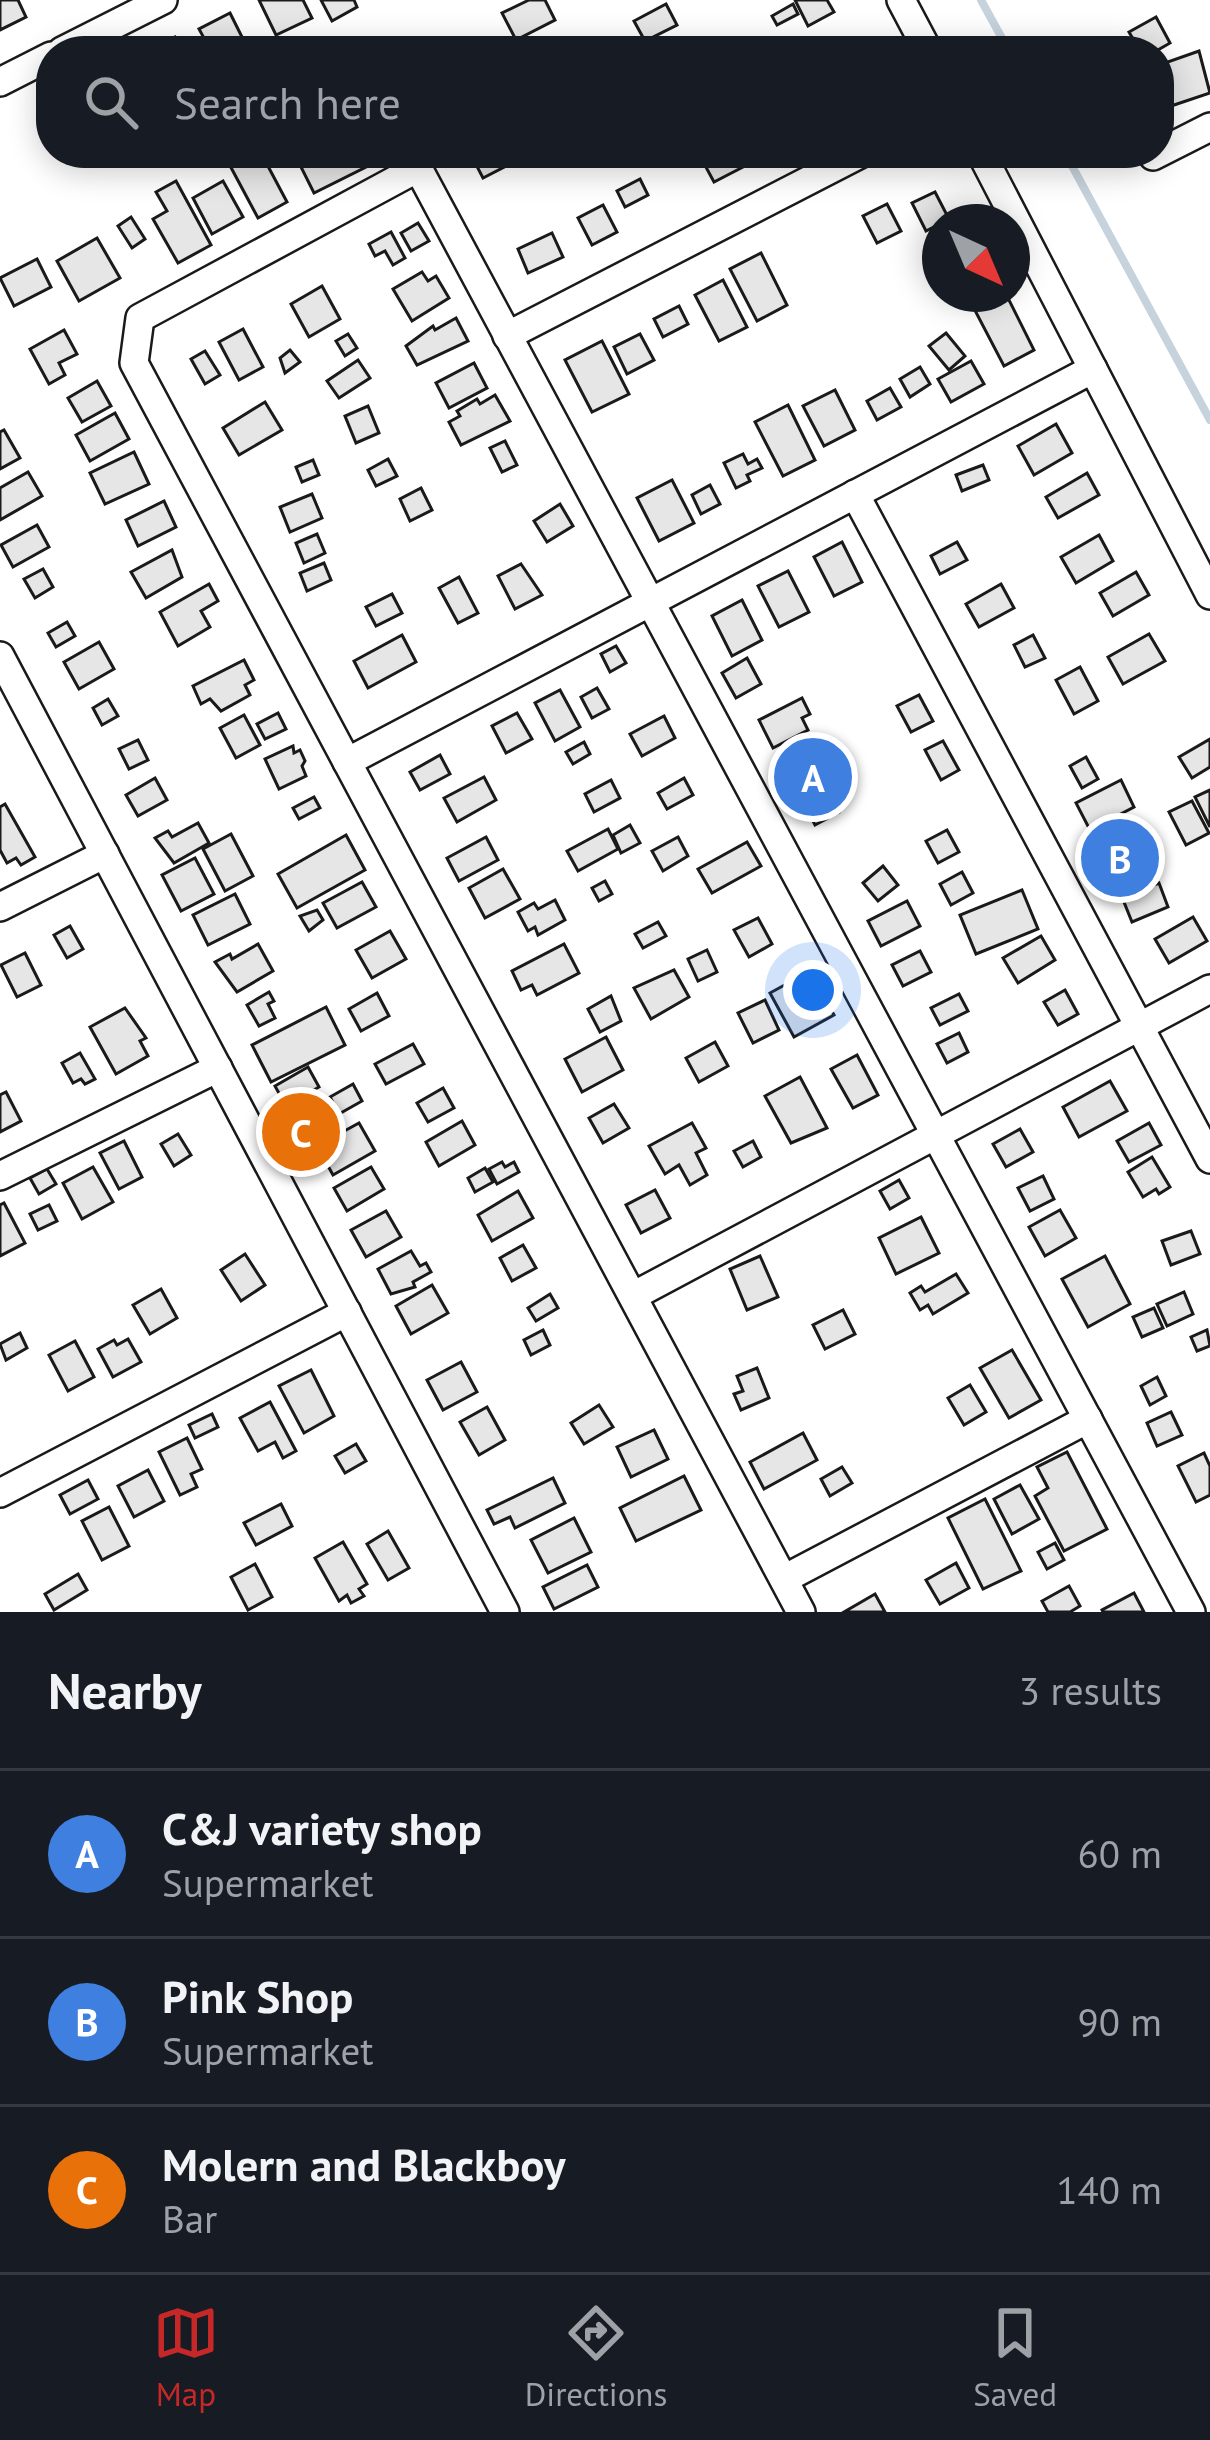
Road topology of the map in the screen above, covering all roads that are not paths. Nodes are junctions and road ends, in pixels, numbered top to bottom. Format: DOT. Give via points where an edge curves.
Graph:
graph roads {
  1 [pos="163,0"];
  2 [pos="901,0"];
  3 [pos="92,36"];
  4 [pos="920,36"];
  5 [pos="36,64"];
  6 [pos="0,82"];
  7 [pos="1210,127"];
  8 [pos="1174,146"];
  9 [pos="833,168"];
  10 [pos="989,168"];
  11 [pos="507,335"];
  12 [pos="1093,369"];
  13 [pos="855,494"];
  14 [pos="1210,595"];
  15 [pos="650,602"];
  16 [pos="0,656"];
  17 [pos="347,762"];
  18 [pos="105,854"];
  19 [pos="0,907"];
  20 [pos="1210,989"];
  21 [pos="1141,1026"];
  22 [pos="218,1068"];
  23 [pos="937,1134"];
  24 [pos="1210,1159"];
  25 [pos="0,1176"];
  26 [pos="633,1296"];
  27 [pos="346,1312"];
  28 [pos="1088,1419"];
  29 [pos="0,1493"];
  30 [pos="784,1579"];
  31 [pos="494,1608"];
  32 [pos="802,1612"];
  33 [pos="1191,1612"];
  1 -- 3 [label="street"];
  2 -- 4 [label="street"];
  5 -- 6 [label="street"];
  7 -- 8 [label="street"];
  9 -- 11 [label="street"];
  10 -- 12 [label="street"];
  11 -- 15 [label="street"];
  11 -- 17 [label="street" via="418,168 140,318 138,373"];
  12 -- 13 [label="street"];
  12 -- 14 [label="street"];
  13 -- 15 [label="street"];
  13 -- 21 [label="street"];
  15 -- 17 [label="street"];
  15 -- 23 [label="street"];
  16 -- 18 [label="street"];
  17 -- 26 [label="street"];
  18 -- 19 [label="street"];
  18 -- 22 [label="street"];
  20 -- 21 [label="street"];
  21 -- 23 [label="street"];
  21 -- 24 [label="street"];
  22 -- 25 [label="street"];
  22 -- 27 [label="street"];
  23 -- 26 [label="street"];
  23 -- 28 [label="street"];
  26 -- 30 [label="street"];
  27 -- 29 [label="street"];
  27 -- 31 [label="street"];
  28 -- 30 [label="street"];
  28 -- 33 [label="street"];
  30 -- 32 [label="street"];
}
